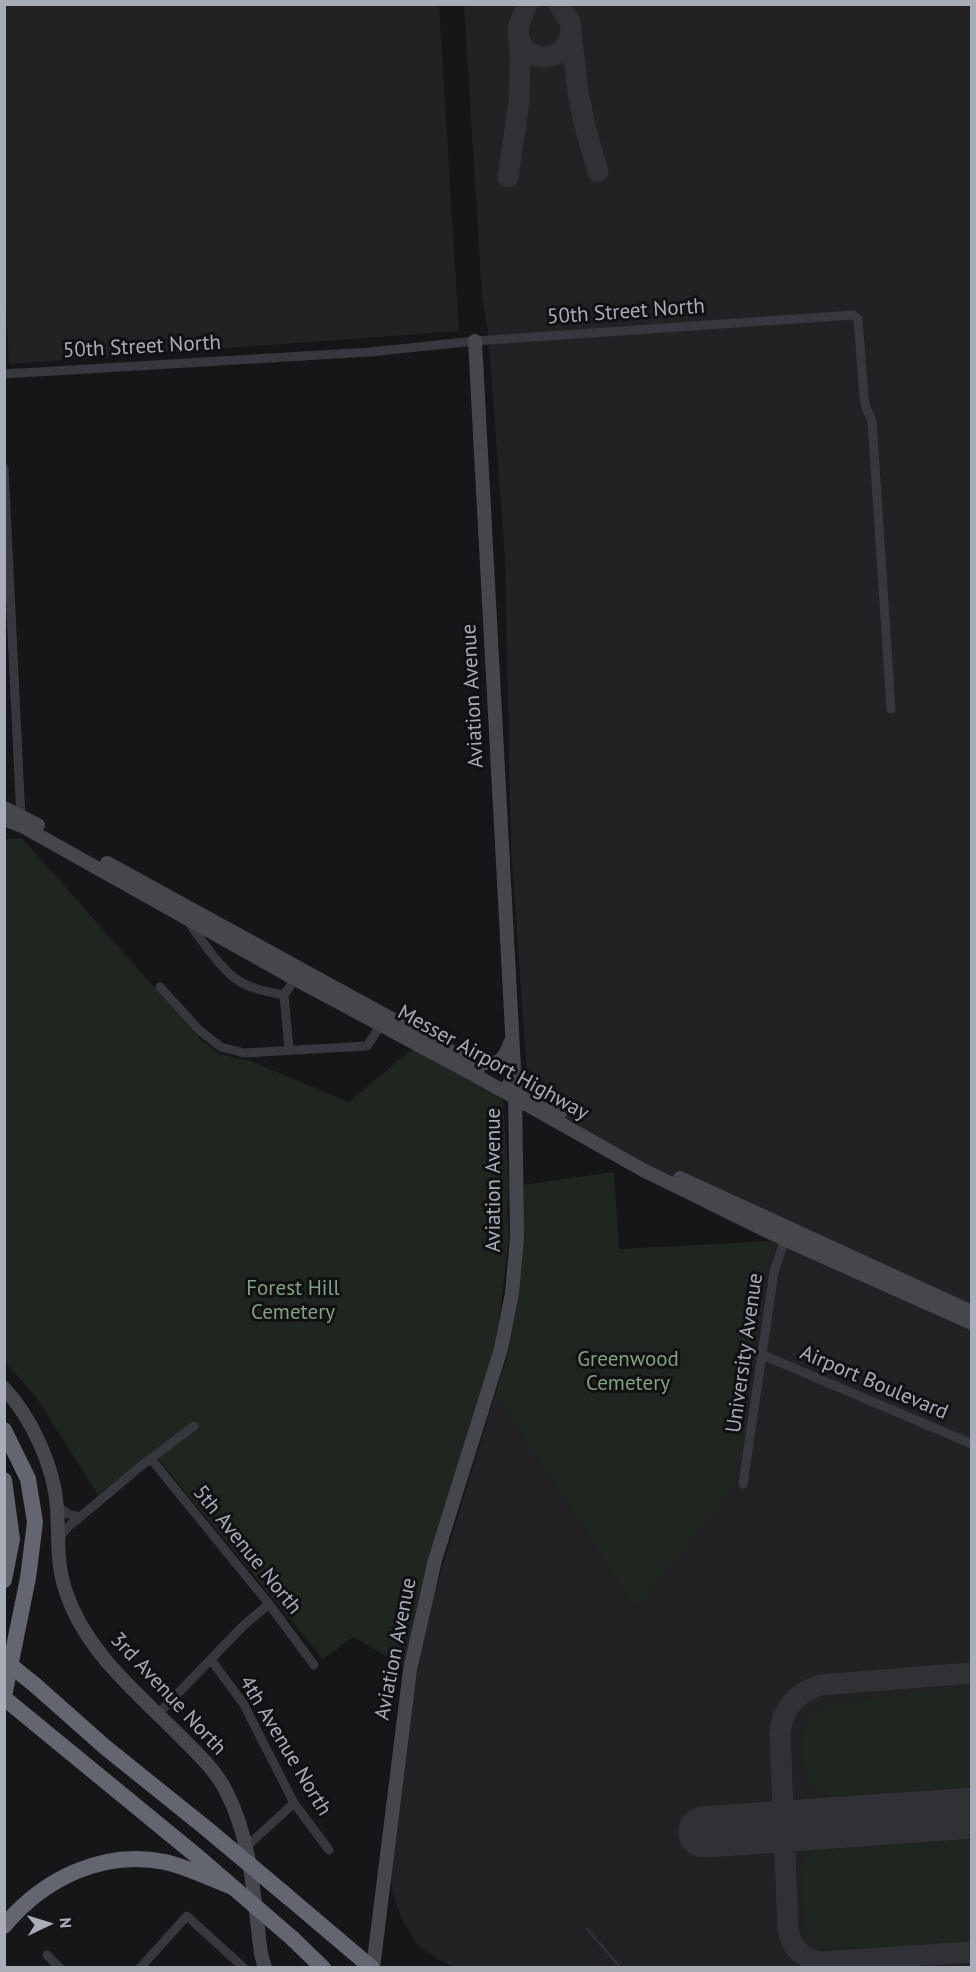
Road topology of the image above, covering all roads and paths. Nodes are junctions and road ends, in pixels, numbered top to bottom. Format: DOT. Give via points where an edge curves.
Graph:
graph roads {
  1 [pos="475,341"];
  2 [pos="4,374"];
  3 [pos="4,468"];
  4 [pos="8,618"];
  5 [pos="891,709"];
  6 [pos="4,808"];
  7 [pos="4,819"];
  8 [pos="21,821"];
  9 [pos="185,917"];
  10 [pos="299,974"];
  11 [pos="160,987"];
  12 [pos="284,995"];
  13 [pos="381,1025"];
  14 [pos="512,1029"];
  15 [pos="289,1049"];
  16 [pos="469,1061"];
  17 [pos="514,1093"];
  18 [pos="531,1108"];
  19 [pos="515,1128"];
  20 [pos="786,1234"];
  21 [pos="972,1312"];
  22 [pos="972,1323"];
  23 [pos="763,1355"];
  24 [pos="4,1389"];
  25 [pos="194,1426"];
  26 [pos="4,1430"];
  27 [pos="972,1444"];
  28 [pos="151,1459"];
  29 [pos="4,1480"];
  30 [pos="743,1484"];
  31 [pos="57,1506"];
  32 [pos="80,1517"];
  33 [pos="58,1539"];
  34 [pos="4,1580"];
  35 [pos="269,1604"];
  36 [pos="4,1660"];
  37 [pos="210,1660"];
  38 [pos="315,1665"];
  39 [pos="4,1697"];
  40 [pos="158,1714"];
  41 [pos="294,1803"];
  42 [pos="246,1847"];
  43 [pos="329,1850"];
  44 [pos="234,1887"];
  45 [pos="4,1926"];
  46 [pos="47,1955"];
  47 [pos="60,1968"];
  48 [pos="140,1968"];
  49 [pos="244,1968"];
  50 [pos="265,1968"];
  51 [pos="323,1968"];
  52 [pos="372,1968"];
  1 -- 2 [label="street, 50th Street North" via="370,352"];
  1 -- 5 [label="street, 50th Street North" via="856,317 864,397 872,422"];
  1 -- 14 [label="street, Aviation Avenue"];
  3 -- 4 [label="street"];
  4 -- 8 [label="street"];
  6 -- 8 [label="street, Messer Airport Highway"];
  7 -- 8 [label="street, Messer Airport Highway"];
  8 -- 9 [label="street, Messer Airport Highway"];
  8 -- 10 [label="street, Messer Airport Highway"];
  9 -- 10 [label="street, Messer Airport Highway"];
  9 -- 12 [label="street" via="236,979 256,989"];
  10 -- 12 [label="street"];
  10 -- 13 [label="street, Messer Airport Highway"];
  10 -- 16 [label="street, Messer Airport Highway"];
  11 -- 15 [label="street" via="199,1030 221,1047 244,1053"];
  12 -- 15 [label="street"];
  13 -- 15 [label="street" via="367,1046"];
  13 -- 17 [label="street, Messer Airport Highway"];
  14 -- 16 [label="street" via="510,1044 498,1062"];
  14 -- 17 [label="street, Aviation Avenue"];
  16 -- 17 [label="street, Messer Airport Highway"];
  17 -- 18 [label="street, Messer Airport Highway"];
  17 -- 19 [label="street, Aviation Avenue"];
  17 -- 20 [label="street, Messer Airport Highway"];
  18 -- 19 [label="street" via="518,1119"];
  18 -- 20 [label="street, Messer Airport Highway" via="643,1170"];
  19 -- 52 [label="street, Aviation Avenue" via="517,1238 512,1293 501,1349 435,1560 410,1670"];
  20 -- 21 [label="street, Messer Airport Highway"];
  20 -- 22 [label="street, Messer Airport Highway"];
  20 -- 23 [label="street, University Avenue" via="774,1272"];
  23 -- 27 [label="street, Airport Boulevard"];
  23 -- 30 [label="street, University Avenue"];
  24 -- 31 [label="street, 3rd Avenue North" via="35,1433 55,1487"];
  25 -- 28 [label="street"];
  26 -- 39 [label="highway" via="28,1479 35,1522"];
  28 -- 32 [label="street"];
  28 -- 35 [label="street, 5th Avenue North"];
  29 -- 34 [label="highway" via="12,1539"];
  31 -- 32 [label="street"];
  31 -- 33 [label="street, 3rd Avenue North"];
  32 -- 33 [label="street"];
  33 -- 40 [label="street, 3rd Avenue North" via="65,1591 78,1623 104,1660"];
  35 -- 37 [label="street"];
  35 -- 38 [label="street, 5th Avenue North"];
  36 -- 52 [label="highway, bridge"];
  37 -- 40 [label="street"];
  37 -- 41 [label="street, 4th Avenue North" via="243,1704"];
  39 -- 44 [label="highway, bridge"];
  40 -- 42 [label="street, 3rd Avenue North" via="221,1783"];
  41 -- 42 [label="street"];
  41 -- 43 [label="street, 4th Avenue North"];
  42 -- 50 [label="street, 3rd Avenue North"];
  44 -- 45 [label="highway, bridge" via="155,1861 106,1862 85,1867 46,1887"];
  44 -- 51 [label="highway, bridge"];
  46 -- 47 [label="street"];
  48 -- 49 [label="street" via="187,1916"];
}
